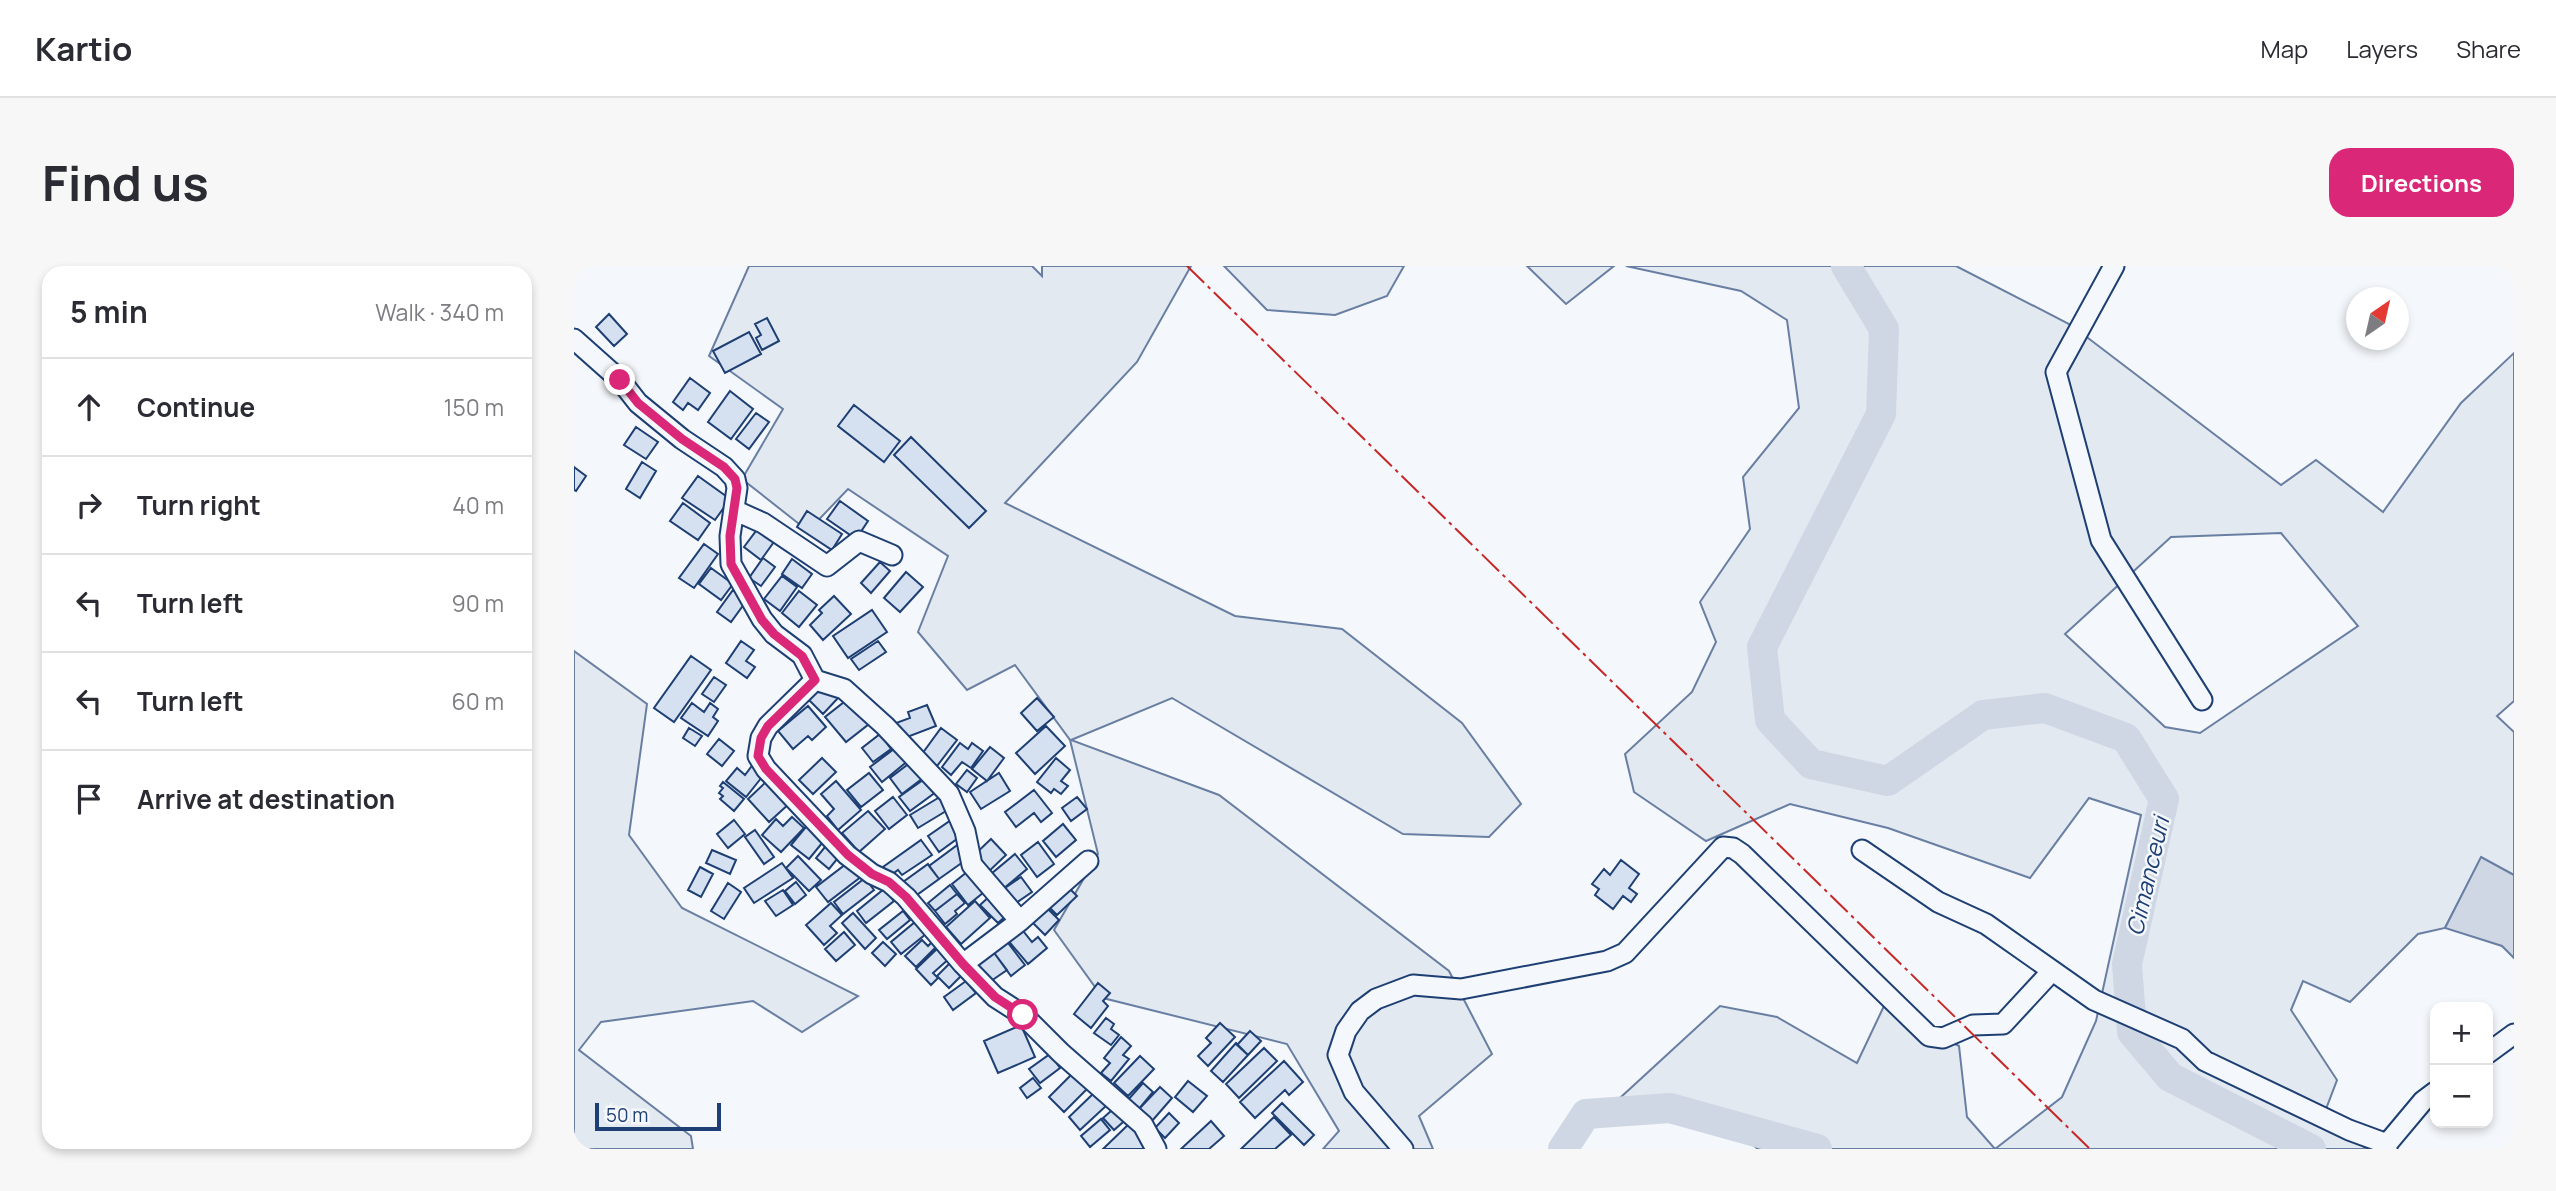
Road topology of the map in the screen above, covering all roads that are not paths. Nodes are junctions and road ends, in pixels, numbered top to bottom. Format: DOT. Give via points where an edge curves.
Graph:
graph roads {
  1 [pos="2114,266"];
  2 [pos="574,339"];
  3 [pos="734,510"];
  4 [pos="892,555"];
  5 [pos="815,680"];
  6 [pos="2202,700"];
  7 [pos="1862,850"];
  8 [pos="1088,861"];
  9 [pos="1020,921"];
  10 [pos="963,964"];
  11 [pos="2052,971"];
  12 [pos="2514,1034"];
  13 [pos="2493,1049"];
  14 [pos="2430,1096"];
  15 [pos="2387,1147"];
  16 [pos="1157,1149"];
  17 [pos="1403,1149"];
  1 -- 6 [label="street" via="2056,372 2101,540"];
  2 -- 3 [label="street" via="620,380 638,403 735,479"];
  3 -- 4 [label="street" via="763,523 827,566 859,541"];
  3 -- 5 [label="street" via="731,564 739,582 762,620 802,656"];
  5 -- 9 [label="street" via="844,689 886,726 949,794 965,831 972,865"];
  5 -- 10 [label="street" via="768,726 758,756 848,855 906,897"];
  7 -- 11 [label="street" via="1938,902 1986,924"];
  8 -- 9 [label="street"];
  9 -- 10 [label="street"];
  10 -- 16 [label="street" via="1143,1125"];
  11 -- 15 [label="street" via="2094,1000 2182,1039 2205,1061"];
  11 -- 17 [label="street" via="2003,1024 1973,1025 1943,1038 1929,1036 1742,854 1723,847 1625,953 1607,961 1461,989 1413,985 1376,999 1360,1011 1346,1031 1338,1055 1354,1092"];
  12 -- 13 [label="street"];
  14 -- 15 [label="street"];
}
